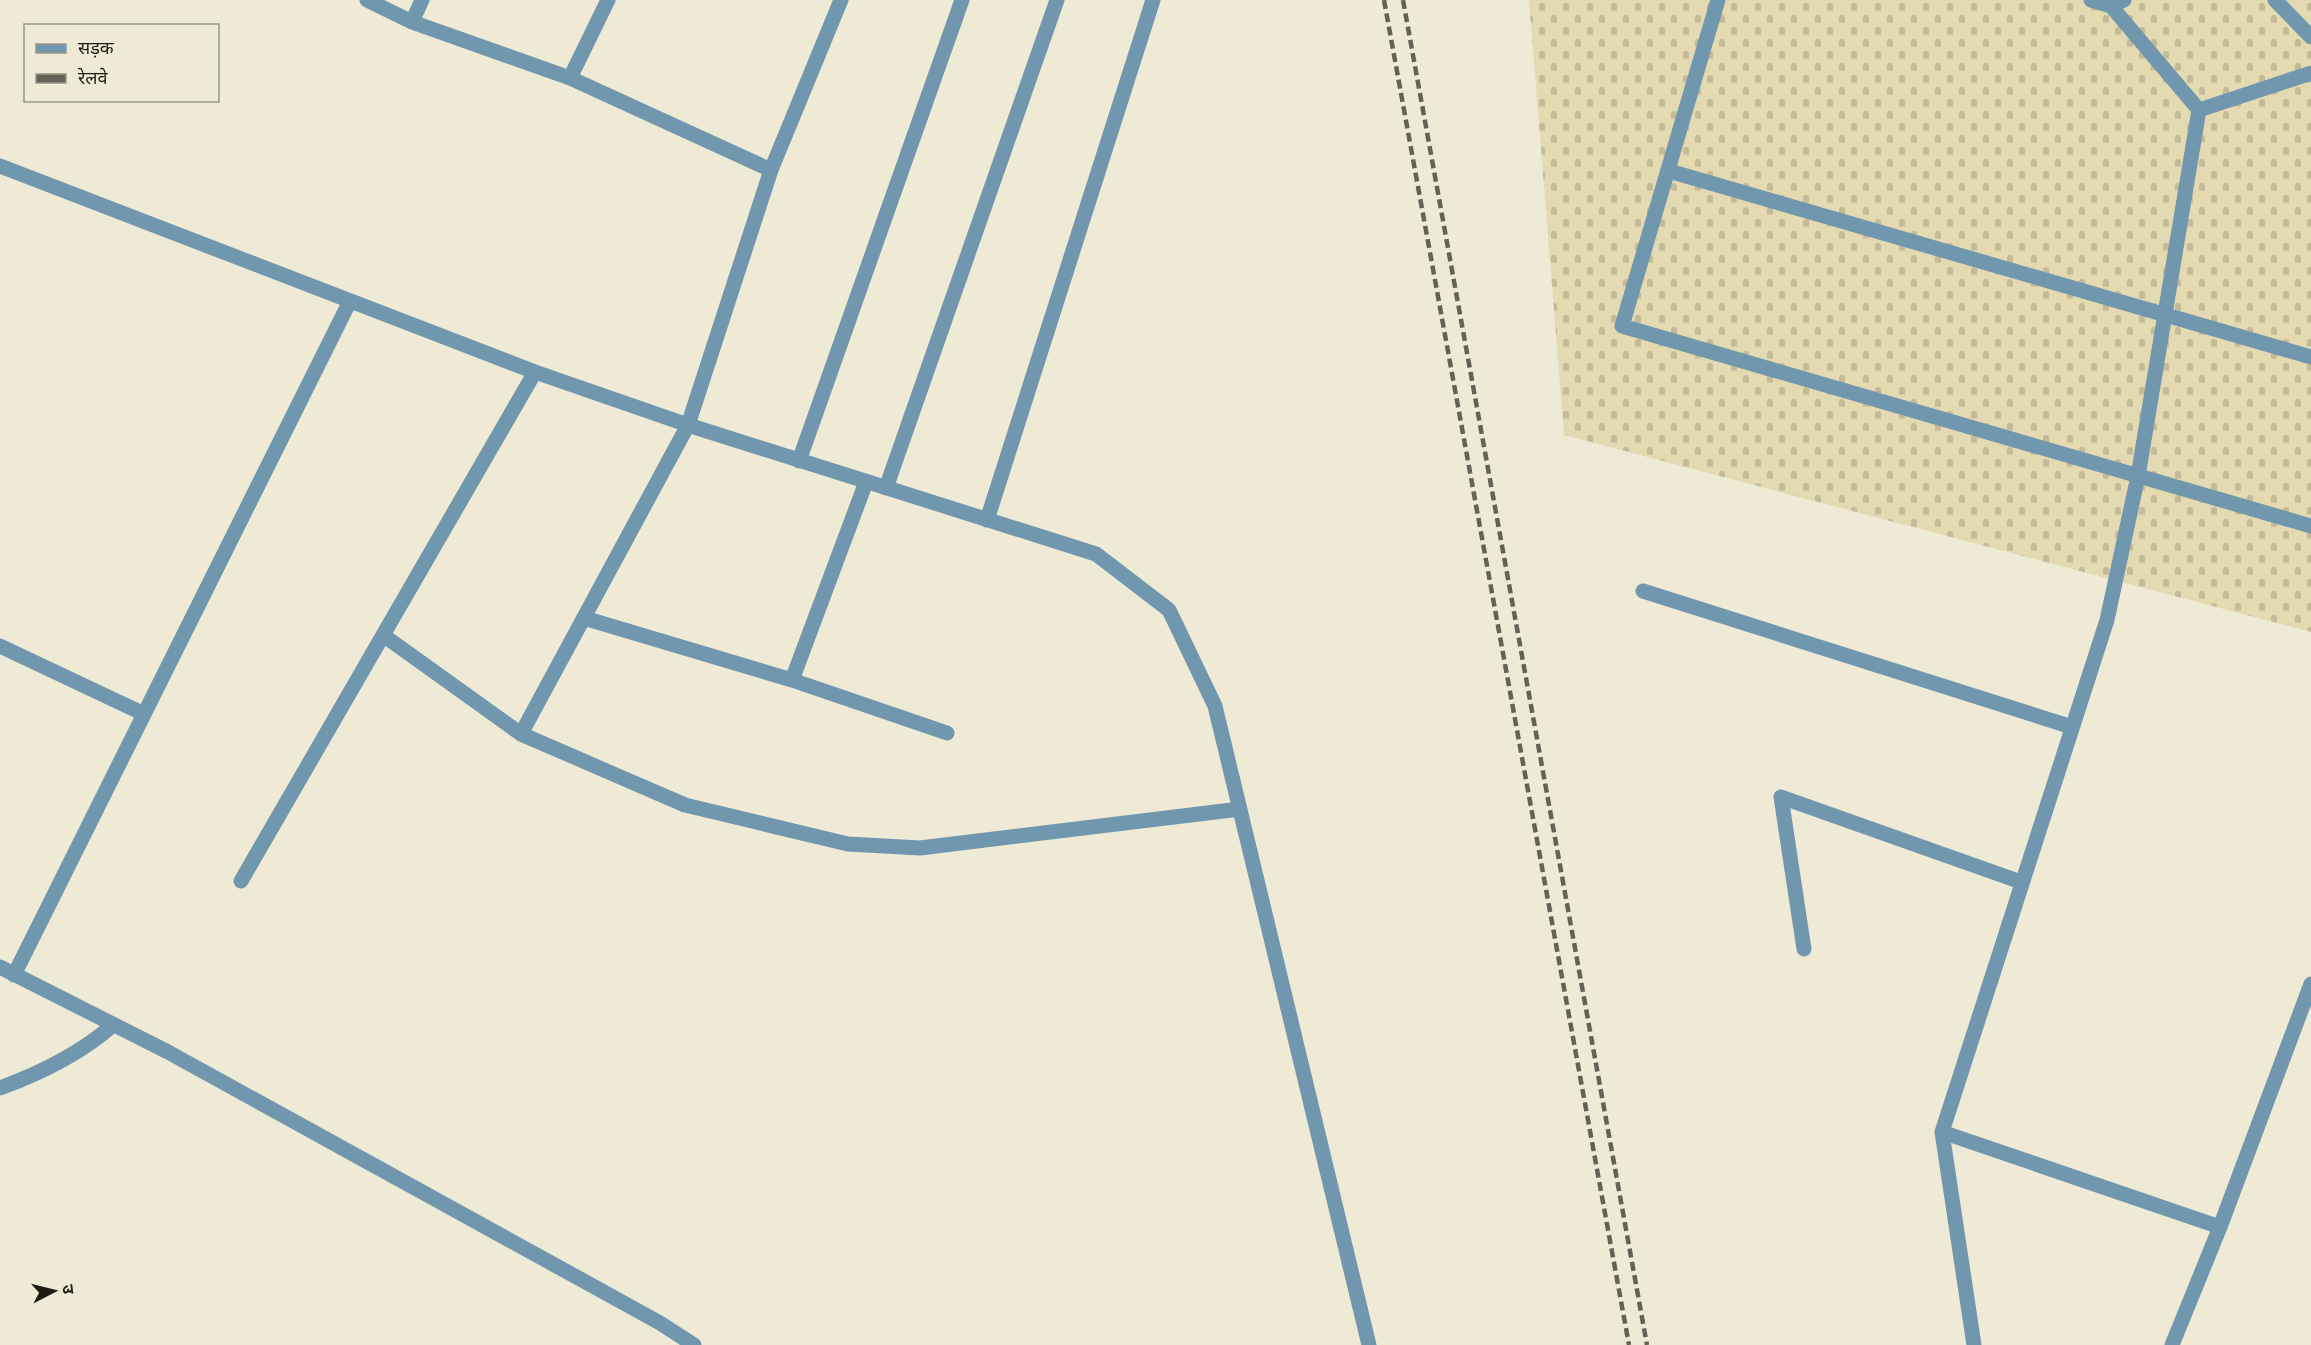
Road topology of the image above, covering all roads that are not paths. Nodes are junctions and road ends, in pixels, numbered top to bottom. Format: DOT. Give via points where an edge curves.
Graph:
graph roads {
  1 [pos="367,0"];
  2 [pos="422,0"];
  3 [pos="608,0"];
  4 [pos="841,0"];
  5 [pos="962,0"];
  6 [pos="1057,0"];
  7 [pos="1153,0"];
  8 [pos="1718,0"];
  9 [pos="2091,0"];
  10 [pos="2275,0"];
  11 [pos="2117,3"];
  12 [pos="412,22"];
  13 [pos="2311,37"];
  14 [pos="2311,73"];
  15 [pos="570,78"];
  16 [pos="2199,110"];
  17 [pos="0,166"];
  18 [pos="771,170"];
  19 [pos="1669,171"];
  20 [pos="350,301"];
  21 [pos="2165,315"];
  22 [pos="2311,357"];
  23 [pos="536,372"];
  24 [pos="688,425"];
  25 [pos="799,460"];
  26 [pos="2138,476"];
  27 [pos="866,482"];
  28 [pos="886,488"];
  29 [pos="987,520"];
  30 [pos="2311,526"];
  31 [pos="1643,591"];
  32 [pos="584,618"];
  33 [pos="383,635"];
  34 [pos="0,646"];
  35 [pos="792,680"];
  36 [pos="144,714"];
  37 [pos="2072,727"];
  38 [pos="521,734"];
  39 [pos="946,734"];
  40 [pos="1240,809"];
  41 [pos="241,881"];
  42 [pos="2021,882"];
  43 [pos="1804,949"];
  44 [pos="0,967"];
  45 [pos="14,975"];
  46 [pos="2311,984"];
  47 [pos="113,1025"];
  48 [pos="0,1088"];
  49 [pos="1942,1132"];
  50 [pos="2220,1227"];
  51 [pos="694,1345"];
  52 [pos="1369,1345"];
  53 [pos="1974,1345"];
  54 [pos="2172,1345"];
  1 -- 12 [label="street"];
  2 -- 12 [label="street"];
  3 -- 15 [label="street"];
  4 -- 18 [label="street"];
  5 -- 25 [label="street"];
  6 -- 28 [label="street"];
  7 -- 29 [label="street"];
  8 -- 19 [label="street"];
  9 -- 11 [label="street"];
  10 -- 13 [label="street"];
  11 -- 16 [label="street"];
  12 -- 15 [label="street"];
  14 -- 16 [label="street"];
  15 -- 18 [label="street"];
  16 -- 21 [label="street"];
  17 -- 20 [label="street"];
  18 -- 24 [label="street"];
  19 -- 21 [label="street"];
  19 -- 26 [label="street" via="1622,326"];
  20 -- 23 [label="street"];
  20 -- 36 [label="street"];
  21 -- 22 [label="street"];
  21 -- 26 [label="street"];
  23 -- 24 [label="street"];
  23 -- 33 [label="street"];
  24 -- 25 [label="street"];
  24 -- 32 [label="street"];
  25 -- 27 [label="street"];
  26 -- 30 [label="street"];
  26 -- 37 [label="street" via="2107,620"];
  27 -- 28 [label="street"];
  27 -- 35 [label="street"];
  28 -- 29 [label="street"];
  29 -- 40 [label="street" via="1096,554 1169,610 1215,706"];
  31 -- 37 [label="street"];
  32 -- 35 [label="street"];
  32 -- 38 [label="street"];
  33 -- 38 [label="street"];
  33 -- 41 [label="street"];
  34 -- 36 [label="street"];
  35 -- 39 [label="street"];
  36 -- 45 [label="street"];
  37 -- 42 [label="street"];
  38 -- 40 [label="street" via="685,805 848,844 920,848"];
  40 -- 52 [label="street"];
  42 -- 43 [label="street" via="1781,797"];
  42 -- 49 [label="street"];
  44 -- 45 [label="street"];
  45 -- 47 [label="street"];
  46 -- 50 [label="street"];
  47 -- 48 [label="street" via="92,1044"];
  47 -- 51 [label="street" via="650,1317"];
  49 -- 50 [label="street"];
  49 -- 53 [label="street"];
  50 -- 54 [label="street"];
}
